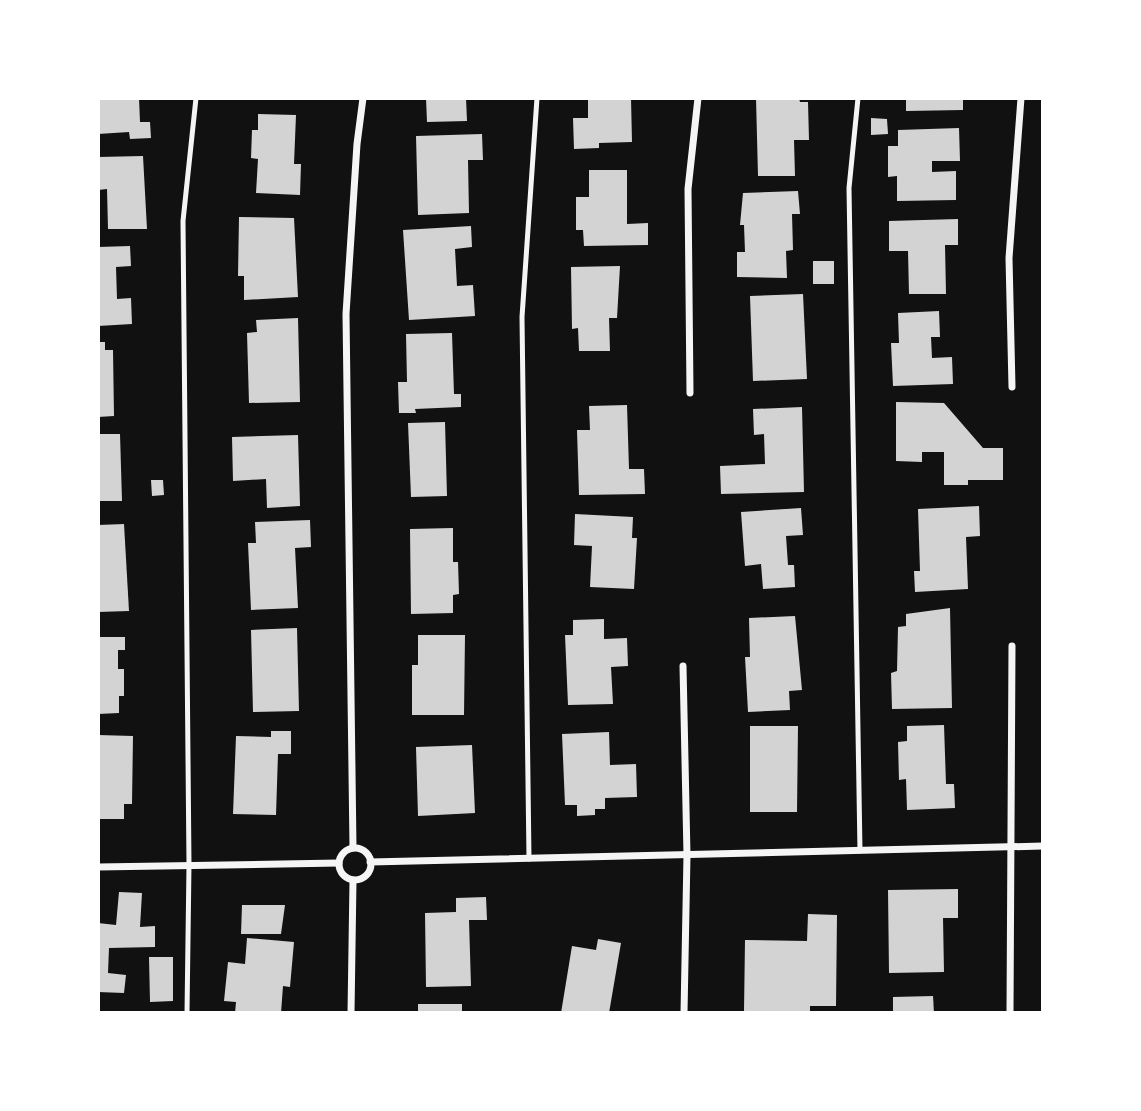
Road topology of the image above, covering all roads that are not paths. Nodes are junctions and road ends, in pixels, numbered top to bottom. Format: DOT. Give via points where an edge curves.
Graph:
graph roads {
  1 [pos="196,98"];
  2 [pos="363,98"];
  3 [pos="537,98"];
  4 [pos="698,98"];
  5 [pos="858,98"];
  6 [pos="1021,98"];
  7 [pos="1012,387"];
  8 [pos="690,393"];
  9 [pos="1012,646"];
  10 [pos="683,666"];
  11 [pos="1043,846"];
  12 [pos="1012,847"];
  13 [pos="353,848"];
  14 [pos="860,851"];
  15 [pos="687,855"];
  16 [pos="529,859"];
  17 [pos="370,862"];
  18 [pos="339,863"];
  19 [pos="189,865"];
  20 [pos="98,867"];
  21 [pos="353,880"];
  22 [pos="187,1013"];
  23 [pos="351,1013"];
  24 [pos="684,1013"];
  25 [pos="1010,1013"];
  1 -- 19 [label="lane" via="183,220"];
  2 -- 13 [label="street" via="346,314"];
  3 -- 16 [label="lane" via="522,317"];
  4 -- 8 [label="street" via="688,189"];
  5 -- 14 [label="lane" via="849,188"];
  6 -- 7 [label="street" via="1009,258"];
  9 -- 12 [label="street"];
  10 -- 15 [label="street"];
  11 -- 12 [label="street"];
  12 -- 14 [label="street"];
  12 -- 25 [label="street"];
  13 -- 17 [label="street" via="365,851"];
  13 -- 18 [label="street" via="345,851"];
  14 -- 15 [label="street"];
  15 -- 16 [label="street"];
  15 -- 24 [label="street"];
  16 -- 17 [label="street"];
  17 -- 21 [label="street" via="367,875"];
  18 -- 19 [label="street"];
  18 -- 21 [label="street" via="344,875"];
  19 -- 20 [label="street"];
  19 -- 22 [label="lane"];
  21 -- 23 [label="street"];
}
